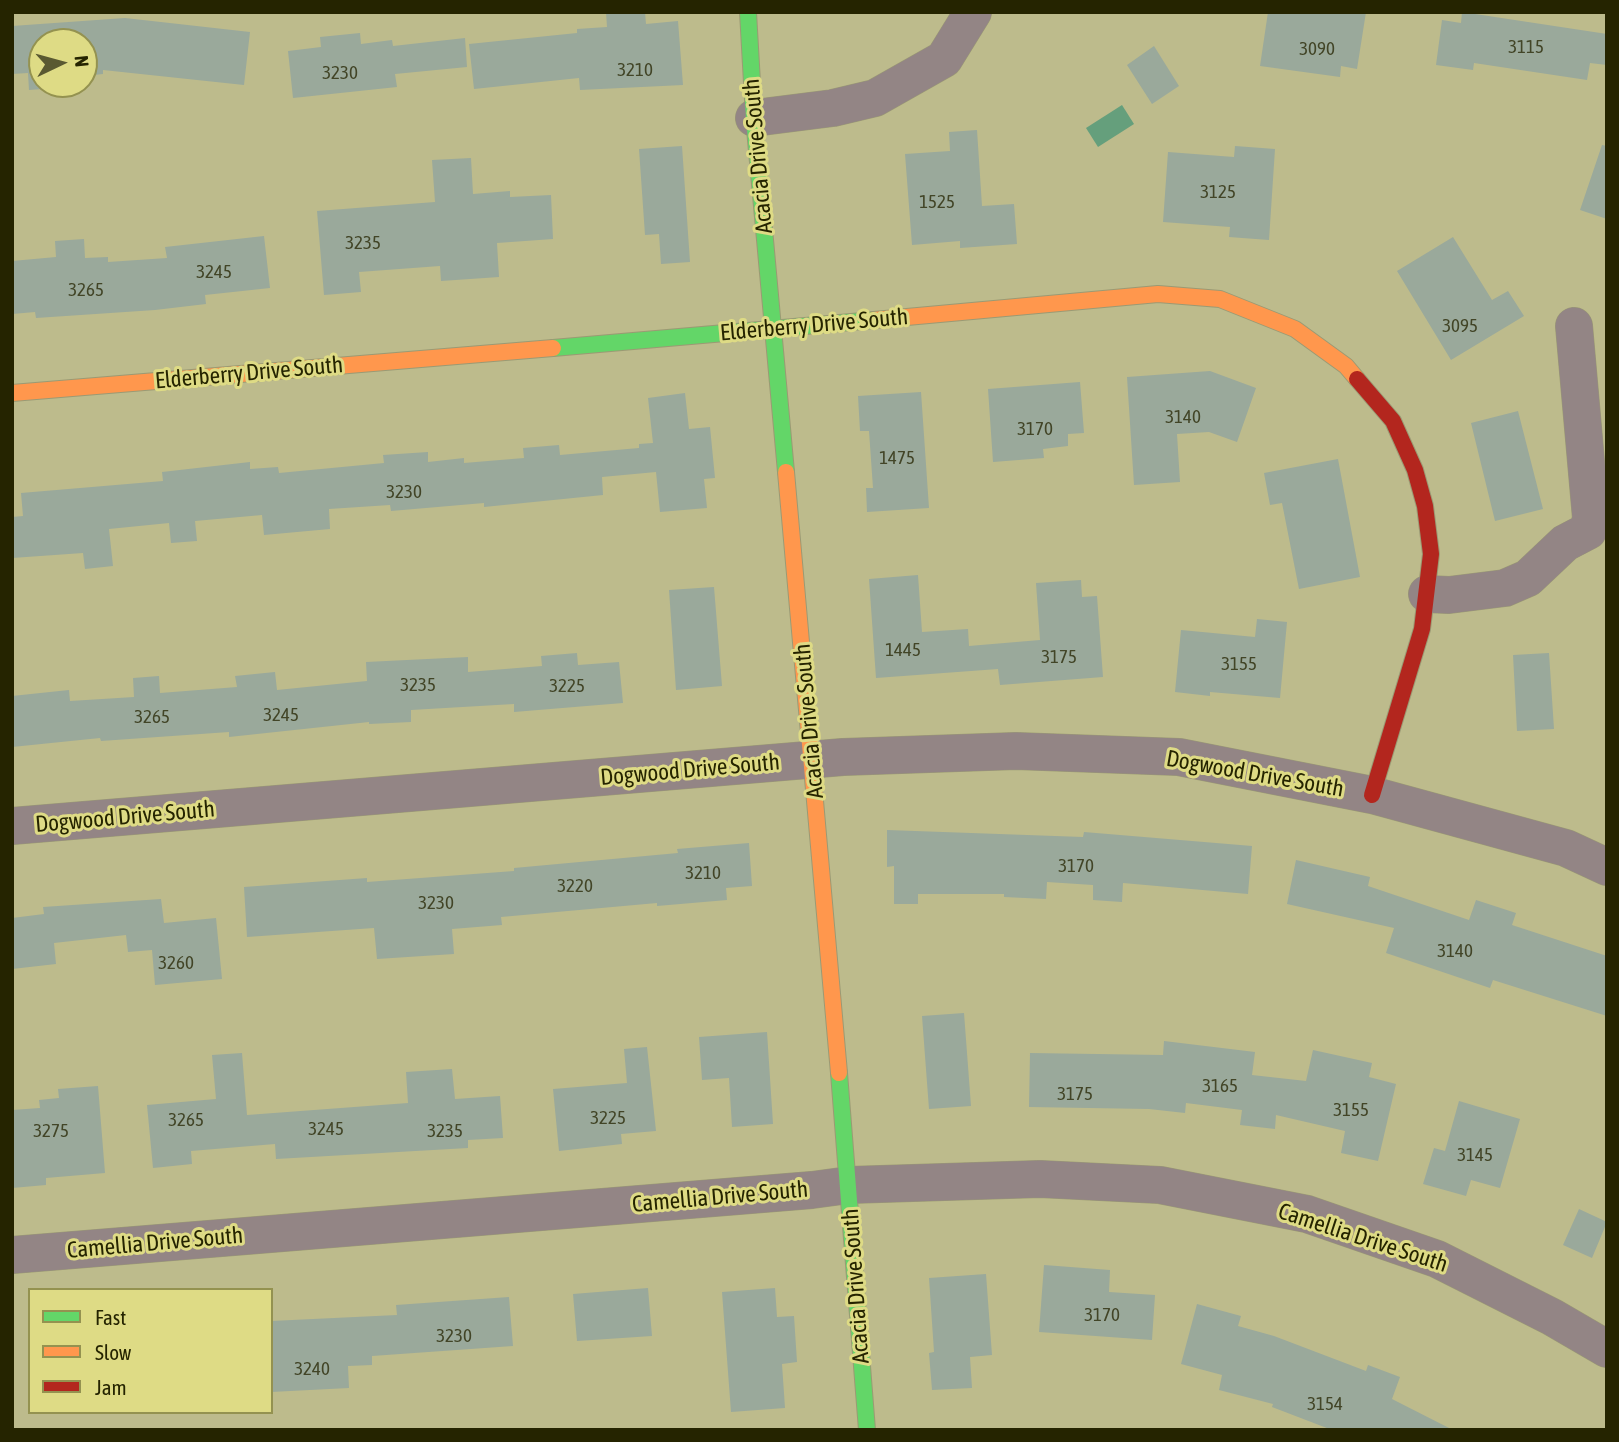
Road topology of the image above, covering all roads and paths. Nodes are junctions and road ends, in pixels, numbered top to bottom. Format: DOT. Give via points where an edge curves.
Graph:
graph roads {
  1 [pos="748,12"];
  2 [pos="973,12"];
  3 [pos="754,117"];
  4 [pos="1574,326"];
  5 [pos="773,329"];
  6 [pos="12,393"];
  7 [pos="1427,594"];
  8 [pos="813,760"];
  9 [pos="1372,795"];
  10 [pos="12,826"];
  11 [pos="1607,867"];
  12 [pos="849,1185"];
  13 [pos="12,1255"];
  14 [pos="1607,1349"];
  15 [pos="867,1430"];
  1 -- 3 [label="street, Acacia Drive South"];
  2 -- 3 [label="street" via="944,59 874,98"];
  3 -- 5 [label="street, Acacia Drive South"];
  4 -- 7 [label="street" via="1591,518 1588,531 1565,543 1528,578 1505,588"];
  5 -- 6 [label="street, Elderberry Drive South"];
  5 -- 7 [label="street, Elderberry Drive South" via="1157,294 1220,299 1256,311 1327,350 1393,421 1425,506 1431,554"];
  5 -- 8 [label="street, Acacia Drive South"];
  7 -- 9 [label="street, Elderberry Drive South" via="1422,629"];
  8 -- 9 [label="street, Dogwood Drive South" via="1016,751 1179,757"];
  8 -- 10 [label="street, Dogwood Drive South"];
  8 -- 12 [label="street, Acacia Drive South"];
  9 -- 11 [label="street, Dogwood Drive South" via="1566,848"];
  12 -- 13 [label="street, Camellia Drive South"];
  12 -- 14 [label="street, Camellia Drive South" via="1040,1179 1160,1185 1307,1214 1437,1259"];
  12 -- 15 [label="street, Acacia Drive South"];
}
